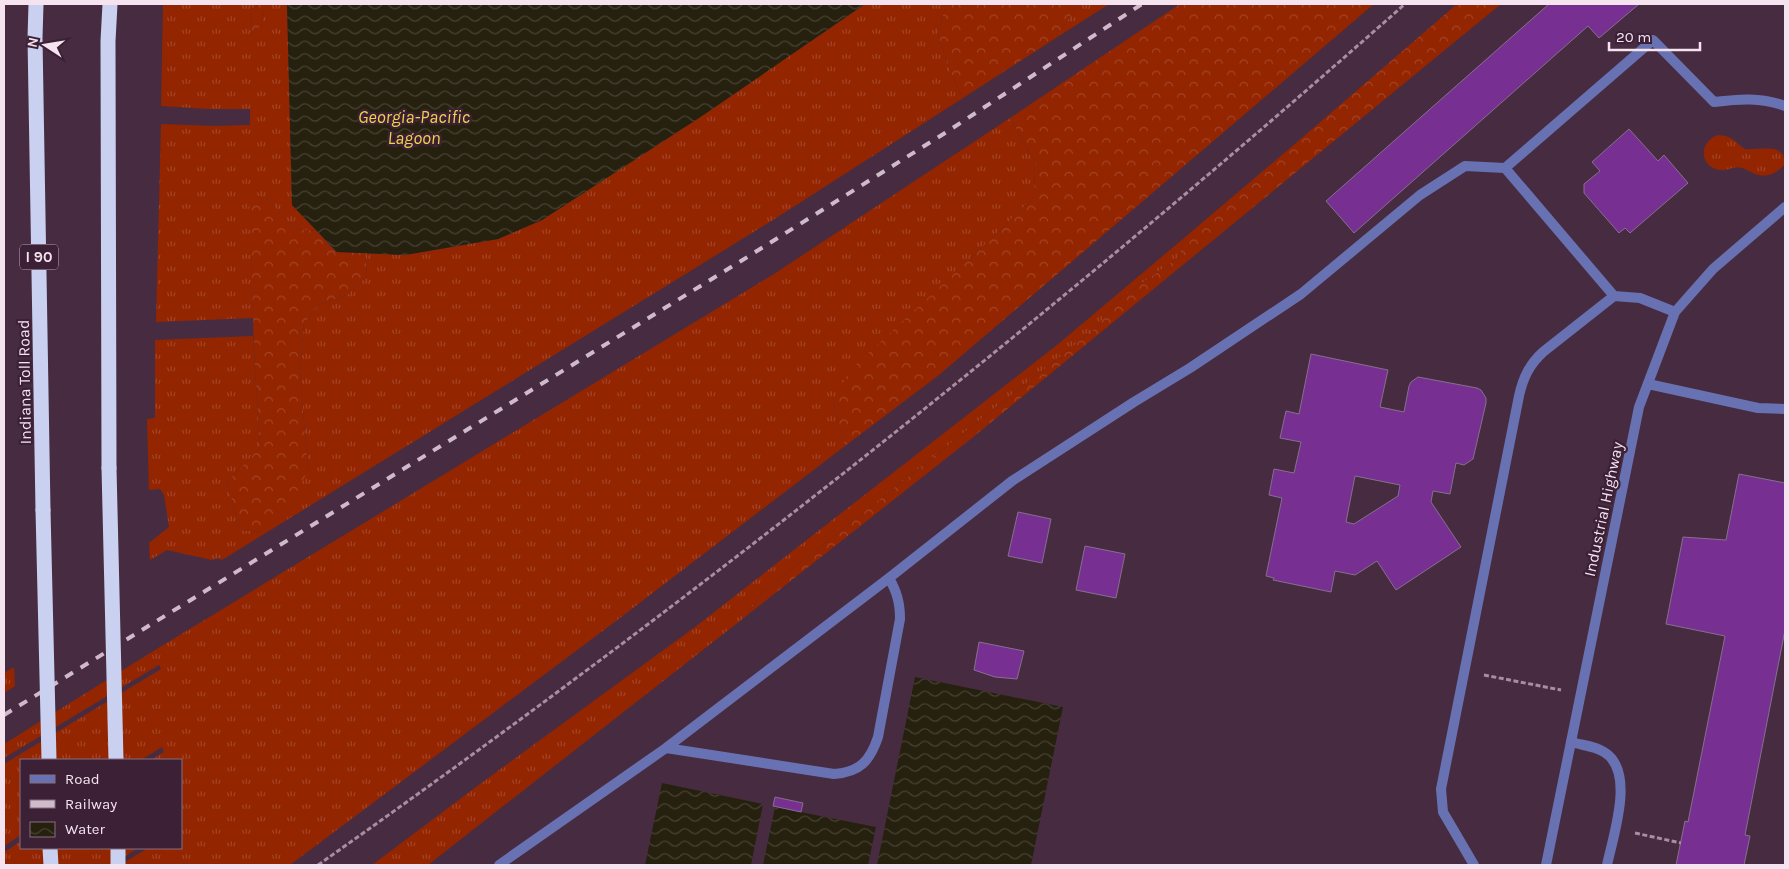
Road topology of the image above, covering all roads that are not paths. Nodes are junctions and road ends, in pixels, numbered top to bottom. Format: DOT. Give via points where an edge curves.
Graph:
graph roads {
  1 [pos="36,4"];
  2 [pos="110,4"];
  3 [pos="1785,106"];
  4 [pos="1505,168"];
  5 [pos="1784,209"];
  6 [pos="1614,296"];
  7 [pos="1674,312"];
  8 [pos="1648,384"];
  9 [pos="1785,409"];
  10 [pos="889,578"];
  11 [pos="1571,742"];
  12 [pos="666,748"];
  13 [pos="49,759"];
  14 [pos="116,759"];
  15 [pos="50,849"];
  16 [pos="118,849"];
  17 [pos="51,865"];
  18 [pos="118,865"];
  19 [pos="499,865"];
  20 [pos="1474,865"];
  21 [pos="1546,865"];
  22 [pos="1607,865"];
  1 -- 13 [label="highway, Indiana Toll Road / I 90, bridge"];
  2 -- 14 [label="highway, bridge" via="110,468"];
  3 -- 4 [label="street" via="1749,98 1714,102 1653,40"];
  4 -- 6 [label="street"];
  4 -- 10 [label="street" via="1465,166 1420,195 1301,294 1012,481"];
  5 -- 7 [label="street, Industrial Highway" via="1713,269"];
  6 -- 7 [label="street" via="1640,298"];
  6 -- 20 [label="street" via="1535,359 1524,376 1519,396 1443,777 1443,812"];
  7 -- 8 [label="street, Industrial Highway"];
  8 -- 9 [label="street" via="1758,408"];
  8 -- 11 [label="street, Industrial Highway" via="1639,407"];
  10 -- 12 [label="street"];
  10 -- 12 [label="street" via="898,594 900,619 878,736 874,749 857,768 834,774"];
  11 -- 21 [label="street, Industrial Highway"];
  11 -- 22 [label="street" via="1602,750 1611,757 1620,776 1622,793"];
  12 -- 19 [label="street"];
  15 -- 17 [label="highway"];
  16 -- 18 [label="highway"];
}
